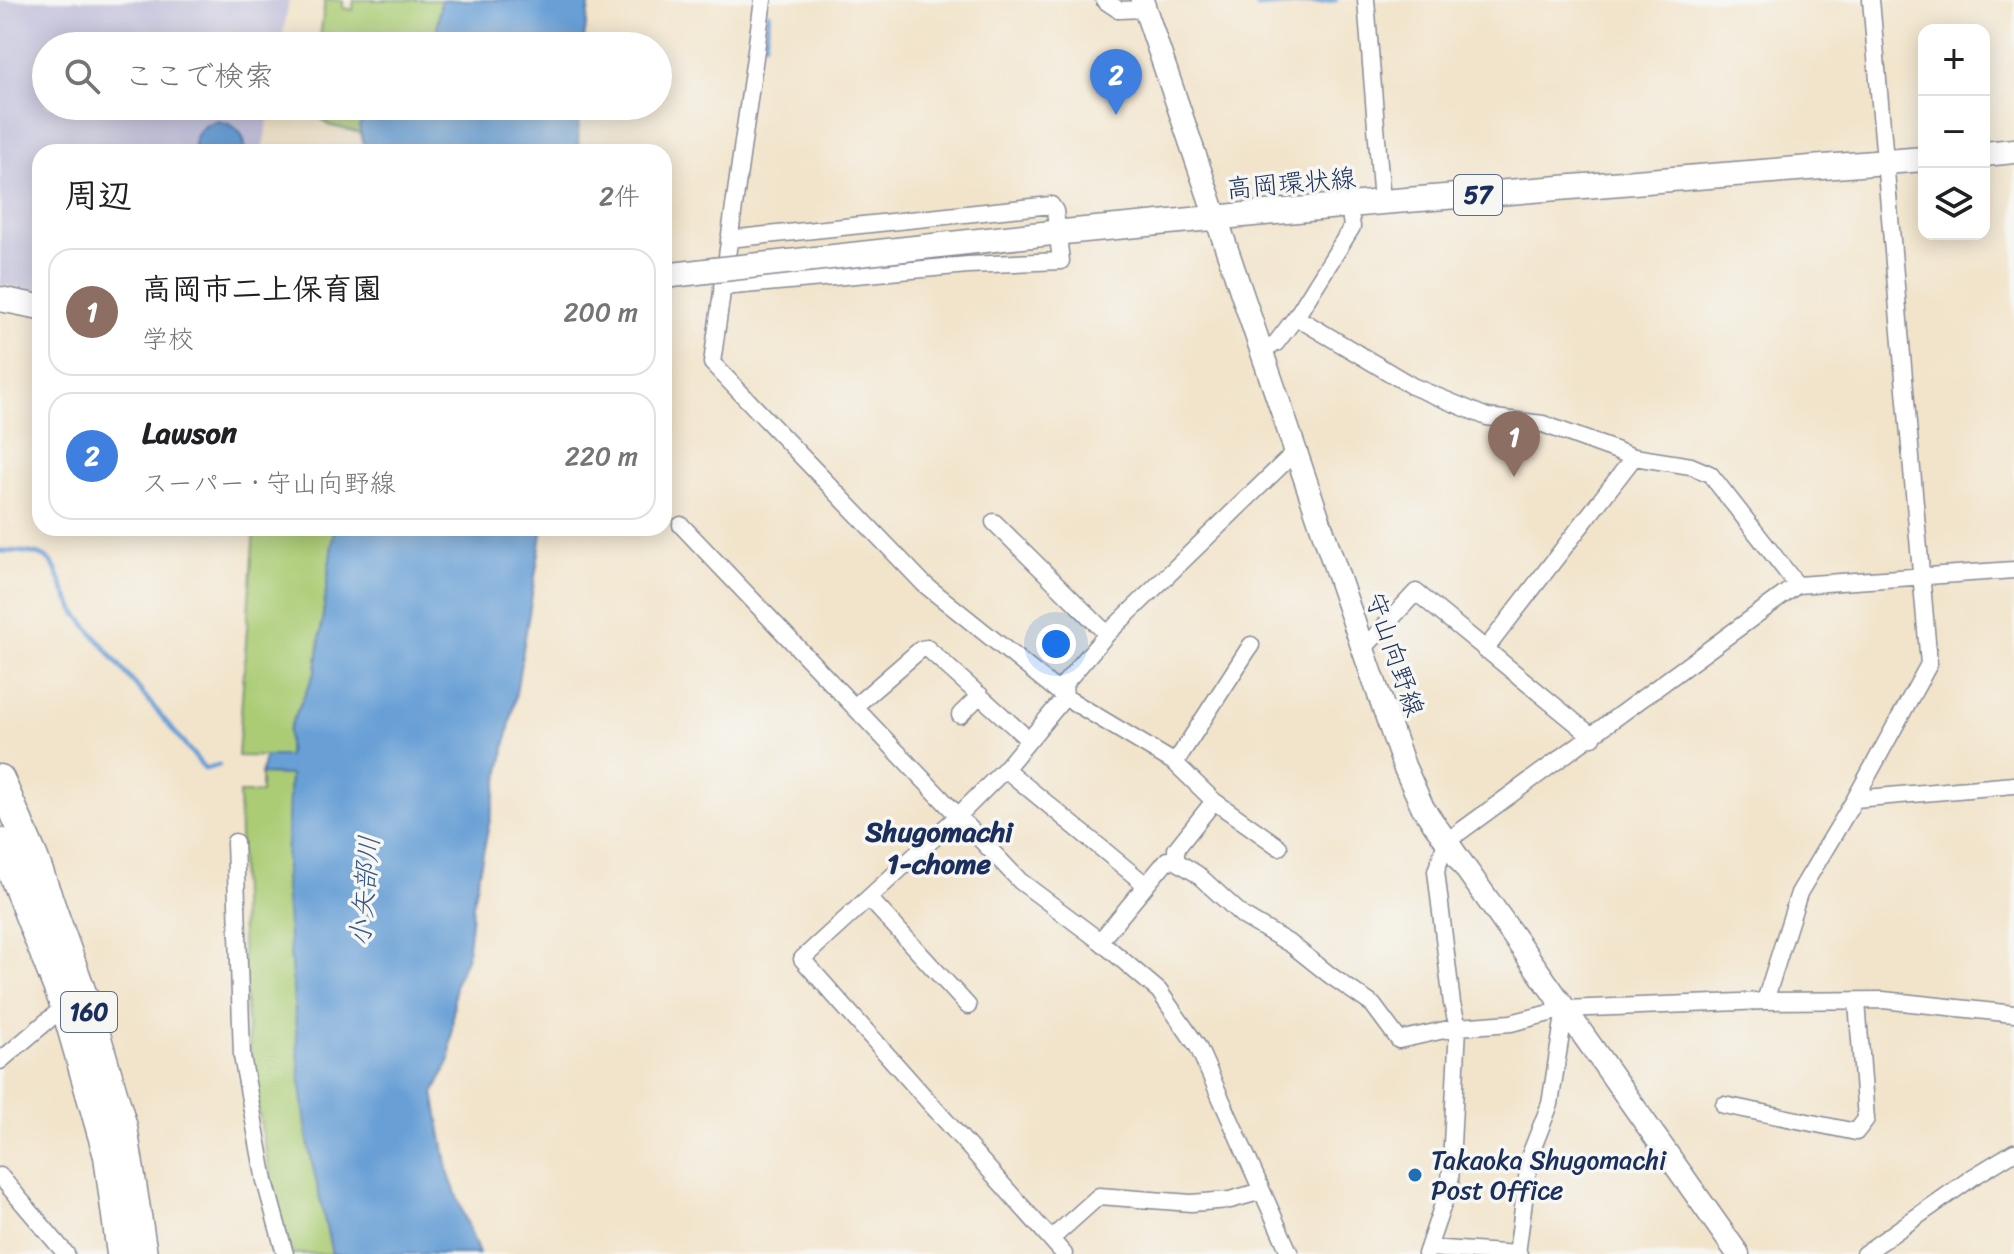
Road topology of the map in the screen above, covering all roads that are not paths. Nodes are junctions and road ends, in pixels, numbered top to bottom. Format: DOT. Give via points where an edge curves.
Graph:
graph roads {
  1 [pos="763,0"];
  2 [pos="1104,0"];
  3 [pos="1366,0"];
  4 [pos="1871,0"];
  5 [pos="1143,4"];
  6 [pos="2014,151"];
  7 [pos="1990,153"];
  8 [pos="1918,160"];
  9 [pos="1885,163"];
  10 [pos="1382,202"];
  11 [pos="1349,205"];
  12 [pos="1217,218"];
  13 [pos="1058,233"];
  14 [pos="729,239"];
  15 [pos="672,275"];
  16 [pos="718,278"];
  17 [pos="0,299"];
  18 [pos="32,305"];
  19 [pos="1296,317"];
  20 [pos="1260,352"];
  21 [pos="1296,451"];
  22 [pos="1634,457"];
  23 [pos="994,522"];
  24 [pos="681,525"];
  25 [pos="2014,570"];
  26 [pos="1920,577"];
  27 [pos="1797,585"];
  28 [pos="1107,634"];
  29 [pos="1251,645"];
  30 [pos="1363,649"];
  31 [pos="1485,650"];
  32 [pos="980,695"];
  33 [pos="1065,697"];
  34 [pos="854,707"];
  35 [pos="960,715"];
  36 [pos="1593,737"];
  37 [pos="1029,740"];
  38 [pos="1175,763"];
  39 [pos="1005,769"];
  40 [pos="0,779"];
  41 [pos="2014,785"];
  42 [pos="1855,799"];
  43 [pos="1214,801"];
  44 [pos="958,816"];
  45 [pos="0,842"];
  46 [pos="235,842"];
  47 [pos="1446,842"];
  48 [pos="1279,847"];
  49 [pos="1176,861"];
  50 [pos="1146,885"];
  51 [pos="869,898"];
  52 [pos="1100,941"];
  53 [pos="1765,1001"];
  54 [pos="1857,1001"];
  55 [pos="65,1006"];
  56 [pos="968,1006"];
  57 [pos="1565,1009"];
  58 [pos="2014,1014"];
  59 [pos="1458,1027"];
  60 [pos="0,1061"];
  61 [pos="1724,1105"];
  62 [pos="2014,1152"];
  63 [pos="0,1176"];
  64 [pos="1262,1191"];
  65 [pos="1051,1239"];
  66 [pos="1427,1251"];
  67 [pos="66,1254"];
  68 [pos="121,1254"];
  69 [pos="143,1254"];
  70 [pos="285,1254"];
  71 [pos="1064,1254"];
  72 [pos="1290,1254"];
  73 [pos="1518,1254"];
  74 [pos="1738,1254"];
  75 [pos="1864,1254"];
  1 -- 14 [label="street"];
  2 -- 5 [label="street" via="1119,10"];
  3 -- 10 [label="street"];
  4 -- 9 [label="street"];
  5 -- 12 [label="main road, 守山向野線"];
  6 -- 7 [label="main road"];
  8 -- 9 [label="main road, 高岡環状線 / 57"];
  9 -- 10 [label="main road, 高岡環状線 / 57"];
  9 -- 26 [label="street"];
  10 -- 11 [label="main road, 高岡環状線 / 57"];
  11 -- 12 [label="main road, 高岡環状線 / 57"];
  11 -- 19 [label="street" via="1352,227"];
  12 -- 13 [label="main road, 高岡環状線 / 57"];
  12 -- 20 [label="main road, 守山向野線"];
  13 -- 14 [label="street" via="1055,211 1051,205 1040,205"];
  13 -- 16 [label="main road, 高岡環状線 / 57, bridge"];
  13 -- 16 [label="street" via="1061,261"];
  14 -- 16 [label="street"];
  15 -- 16 [label="main road, 高岡環状線 / 57"];
  16 -- 33 [label="street" via="712,363 924,584"];
  17 -- 18 [label="main road"];
  19 -- 20 [label="street" via="1276,343"];
  19 -- 22 [label="street" via="1412,386 1487,417 1543,424"];
  20 -- 21 [label="main road, 守山向野線"];
  21 -- 28 [label="street"];
  21 -- 30 [label="main road, 守山向野線"];
  22 -- 27 [label="street" via="1710,474"];
  22 -- 31 [label="street"];
  23 -- 28 [label="street"];
  24 -- 34 [label="street"];
  25 -- 26 [label="street"];
  26 -- 27 [label="street"];
  26 -- 42 [label="street" via="1929,664"];
  27 -- 36 [label="street"];
  28 -- 33 [label="street" via="1064,684"];
  29 -- 38 [label="street"];
  30 -- 31 [label="street" via="1416,592"];
  30 -- 47 [label="main road, 守山向野線" via="1404,766"];
  31 -- 36 [label="street"];
  32 -- 34 [label="street" via="927,648"];
  32 -- 35 [label="street"];
  32 -- 37 [label="street"];
  33 -- 37 [label="street"];
  33 -- 38 [label="street"];
  34 -- 44 [label="street"];
  36 -- 47 [label="street"];
  37 -- 39 [label="street"];
  38 -- 43 [label="street"];
  39 -- 44 [label="street"];
  39 -- 50 [label="street"];
  40 -- 69 [label="highway, 160" via="92,1021 123,1127"];
  41 -- 42 [label="street"];
  42 -- 53 [label="street" via="1799,893"];
  43 -- 48 [label="street"];
  43 -- 49 [label="street" via="1176,849"];
  44 -- 51 [label="street"];
  44 -- 52 [label="street" via="1020,881"];
  45 -- 55 [label="highway, 160"];
  46 -- 70 [label="street" via="242,1056 265,1181"];
  47 -- 57 [label="main road, 守山向野線"];
  47 -- 59 [label="street" via="1436,871"];
  49 -- 50 [label="street" via="1167,860"];
  49 -- 59 [label="street" via="1243,916 1373,1005 1399,1040"];
  50 -- 52 [label="street"];
  51 -- 56 [label="street"];
  51 -- 65 [label="street" via="802,959"];
  52 -- 64 [label="street" via="1159,991 1198,1047"];
  53 -- 54 [label="street"];
  53 -- 57 [label="street"];
  54 -- 58 [label="street"];
  54 -- 61 [label="street" via="1866,1119 1856,1132"];
  55 -- 60 [label="street"];
  55 -- 68 [label="highway, 160" via="108,1156"];
  57 -- 59 [label="street" via="1511,1023"];
  57 -- 73 [label="street" via="1550,1104 1530,1155"];
  57 -- 74 [label="main road, 守山向野線"];
  59 -- 66 [label="street" via="1450,1184"];
  62 -- 75 [label="street"];
  63 -- 67 [label="street"];
  64 -- 65 [label="street" via="1191,1203 1099,1196"];
  64 -- 72 [label="street"];
  65 -- 71 [label="street"];
  66 -- 73 [label="street"];
}
